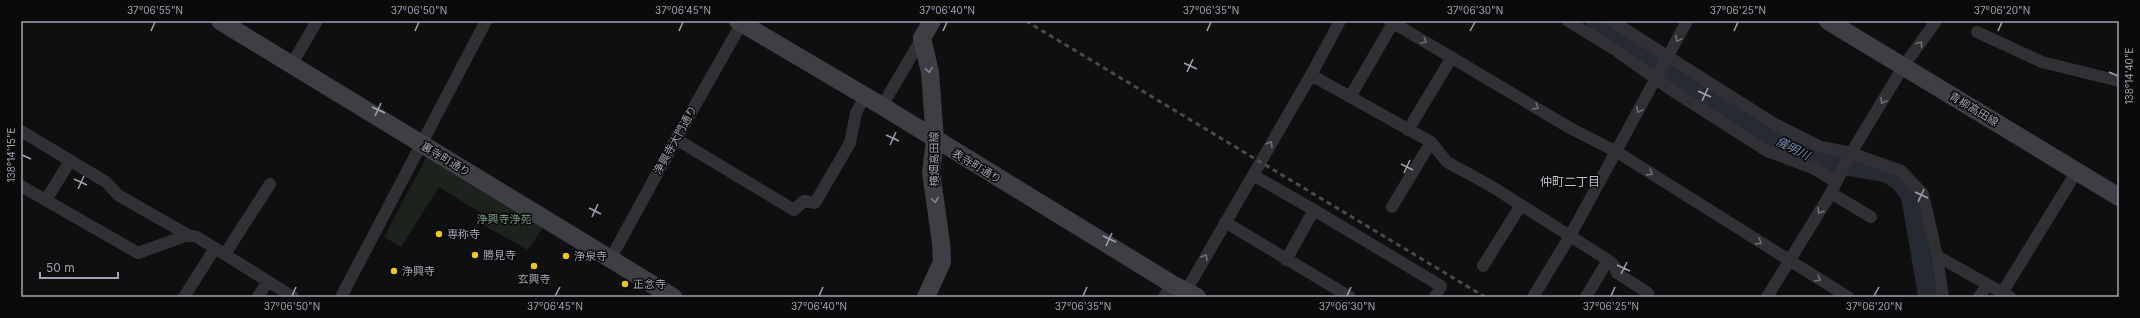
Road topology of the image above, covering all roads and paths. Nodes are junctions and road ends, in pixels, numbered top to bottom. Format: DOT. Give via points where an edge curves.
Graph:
graph roads {
  1 [pos="220,21"];
  2 [pos="317,21"];
  3 [pos="486,21"];
  4 [pos="932,21"];
  5 [pos="1340,21"];
  6 [pos="1568,21"];
  7 [pos="1612,21"];
  8 [pos="1687,21"];
  9 [pos="1828,21"];
  10 [pos="1936,21"];
  11 [pos="741,22"];
  12 [pos="1392,22"];
  13 [pos="1978,32"];
  14 [pos="922,38"];
  15 [pos="1668,56"];
  16 [pos="1452,57"];
  17 [pos="292,64"];
  18 [pos="1903,67"];
  19 [pos="1311,75"];
  20 [pos="1656,78"];
  21 [pos="2119,81"];
  22 [pos="865,96"];
  23 [pos="1350,97"];
  24 [pos="882,106"];
  25 [pos="1408,130"];
  26 [pos="21,131"];
  27 [pos="676,139"];
  28 [pos="935,140"];
  29 [pos="1430,142"];
  30 [pos="421,144"];
  31 [pos="1617,152"];
  32 [pos="1850,156"];
  33 [pos="70,161"];
  34 [pos="2076,171"];
  35 [pos="1253,175"];
  36 [pos="270,184"];
  37 [pos="1835,184"];
  38 [pos="21,186"];
  39 [pos="2119,197"];
  40 [pos="46,200"];
  41 [pos="1521,205"];
  42 [pos="1392,207"];
  43 [pos="1314,210"];
  44 [pos="1871,217"];
  45 [pos="1225,222"];
  46 [pos="188,235"];
  47 [pos="1570,236"];
  48 [pos="220,251"];
  49 [pos="1938,256"];
  50 [pos="610,258"];
  51 [pos="1286,260"];
  52 [pos="1608,260"];
  53 [pos="1789,261"];
  54 [pos="1483,266"];
  55 [pos="268,281"];
  56 [pos="1987,285"];
  57 [pos="1180,292"];
  58 [pos="1648,293"];
  59 [pos="2006,295"];
  60 [pos="184,297"];
  61 [pos="258,297"];
  62 [pos="293,297"];
  63 [pos="341,297"];
  64 [pos="673,297"];
  65 [pos="926,297"];
  66 [pos="1350,297"];
  67 [pos="1435,297"];
  68 [pos="1533,297"];
  69 [pos="1586,297"];
  70 [pos="1767,297"];
  71 [pos="1848,297"];
  72 [pos="1943,297"];
  73 [pos="1979,297"];
  1 -- 17 [label="street, 裏寺町通り"];
  2 -- 17 [label="street"];
  3 -- 30 [label="street"];
  4 -- 14 [label="street"];
  5 -- 19 [label="street"];
  6 -- 20 [label="street"];
  7 -- 15 [label="street"];
  8 -- 15 [label="street, one-way"];
  9 -- 18 [label="street, 青柳高田線"];
  18 -- 10 [label="street, one-way"];
  11 -- 22 [label="street, 表寺町通り"];
  11 -- 27 [label="street, 浄興寺大門通り"];
  12 -- 16 [label="street, one-way"];
  12 -- 23 [label="street"];
  13 -- 21 [label="street" via="2042,62"];
  14 -- 24 [label="street"];
  14 -- 28 [label="street, 横畑高田線, one-way" via="930,72"];
  15 -- 20 [label="street"];
  15 -- 32 [label="street" via="1773,123 1821,147"];
  16 -- 25 [label="street"];
  16 -- 31 [label="street, one-way" via="1570,128"];
  17 -- 30 [label="street, 裏寺町通り"];
  18 -- 32 [label="street, one-way"];
  18 -- 34 [label="street, 青柳高田線"];
  19 -- 23 [label="street"];
  35 -- 19 [label="street, one-way"];
  20 -- 31 [label="street, one-way"];
  20 -- 37 [label="street" via="1767,150 1813,168"];
  22 -- 24 [label="street, 表寺町通り"];
  22 -- 27 [label="street" via="856,113 850,143 815,203 804,201 794,210"];
  23 -- 25 [label="street"];
  24 -- 28 [label="street, 表寺町通り"];
  25 -- 29 [label="street"];
  26 -- 33 [label="street"];
  27 -- 50 [label="street, 浄興寺大門通り"];
  28 -- 57 [label="street, 表寺町通り"];
  28 -- 65 [label="street, 横畑高田線, one-way" via="932,172 942,262"];
  29 -- 41 [label="street" via="1447,162"];
  29 -- 42 [label="street"];
  30 -- 50 [label="street, 裏寺町通り"];
  30 -- 63 [label="street"];
  31 -- 47 [label="street"];
  31 -- 53 [label="street, one-way"];
  32 -- 37 [label="street"];
  32 -- 49 [label="street" via="1902,171 1923,194"];
  33 -- 40 [label="street"];
  33 -- 46 [label="street" via="106,182 118,194"];
  34 -- 39 [label="street, 青柳高田線"];
  34 -- 59 [label="street"];
  35 -- 43 [label="street"];
  35 -- 45 [label="street"];
  36 -- 48 [label="street"];
  37 -- 44 [label="street"];
  37 -- 53 [label="street, one-way"];
  38 -- 40 [label="street"];
  40 -- 46 [label="street" via="138,253"];
  41 -- 47 [label="street"];
  41 -- 54 [label="street"];
  43 -- 51 [label="street"];
  43 -- 67 [label="street" via="1441,286"];
  45 -- 51 [label="street"];
  57 -- 45 [label="street, one-way"];
  46 -- 48 [label="street" via="197,237"];
  47 -- 52 [label="street"];
  47 -- 68 [label="street"];
  48 -- 55 [label="street"];
  48 -- 60 [label="street"];
  49 -- 56 [label="street"];
  49 -- 72 [label="street"];
  50 -- 64 [label="street, 裏寺町通り"];
  51 -- 66 [label="street"];
  52 -- 58 [label="street" via="1614,265 1616,273"];
  52 -- 69 [label="street"];
  53 -- 70 [label="street"];
  53 -- 71 [label="street, one-way"];
  55 -- 61 [label="street"];
  55 -- 62 [label="street"];
  56 -- 59 [label="street"];
  56 -- 73 [label="street"];
}
